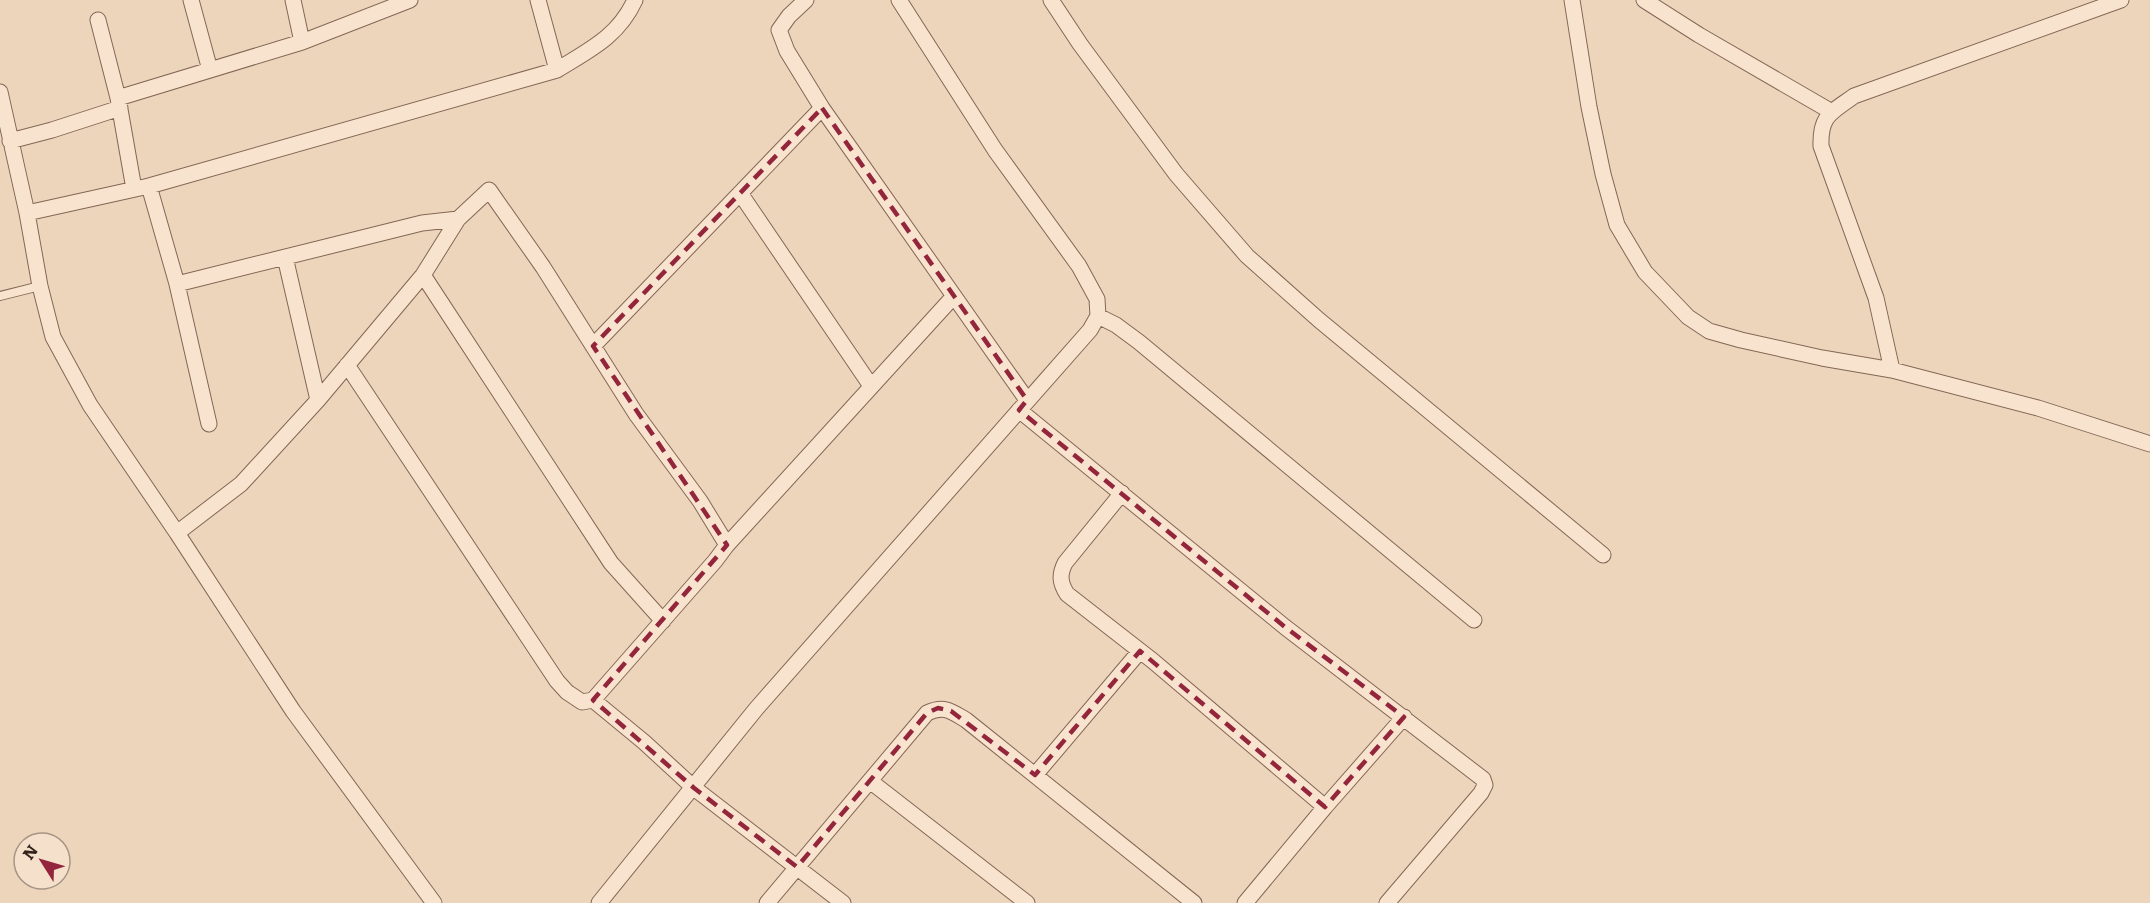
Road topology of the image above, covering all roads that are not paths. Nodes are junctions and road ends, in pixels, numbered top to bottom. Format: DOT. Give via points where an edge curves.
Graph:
graph roads {
  1 [pos="191,0"];
  2 [pos="293,0"];
  3 [pos="538,0"];
  4 [pos="634,0"];
  5 [pos="806,0"];
  6 [pos="899,0"];
  7 [pos="1051,0"];
  8 [pos="1572,0"];
  9 [pos="1644,0"];
  10 [pos="2121,0"];
  11 [pos="405,1"];
  12 [pos="98,20"];
  13 [pos="302,42"];
  14 [pos="210,70"];
  15 [pos="557,70"];
  16 [pos="0,92"];
  17 [pos="119,103"];
  18 [pos="822,108"];
  19 [pos="1832,112"];
  20 [pos="10,141"];
  21 [pos="141,187"];
  22 [pos="740,193"];
  23 [pos="27,213"];
  24 [pos="458,219"];
  25 [pos="285,257"];
  26 [pos="423,275"];
  27 [pos="177,284"];
  28 [pos="40,286"];
  29 [pos="0,296"];
  30 [pos="954,296"];
  31 [pos="1098,316"];
  32 [pos="592,346"];
  33 [pos="347,365"];
  34 [pos="1892,370"];
  35 [pos="871,386"];
  36 [pos="318,400"];
  37 [pos="1023,405"];
  38 [pos="209,424"];
  39 [pos="2150,444"];
  40 [pos="1122,493"];
  41 [pos="177,533"];
  42 [pos="727,544"];
  43 [pos="1603,555"];
  44 [pos="1474,620"];
  45 [pos="663,621"];
  46 [pos="1140,651"];
  47 [pos="593,700"];
  48 [pos="1404,717"];
  49 [pos="1035,775"];
  50 [pos="870,781"];
  51 [pos="694,788"];
  52 [pos="1326,807"];
  53 [pos="797,867"];
  54 [pos="435,903"];
  55 [pos="599,903"];
  56 [pos="767,903"];
  57 [pos="843,903"];
  58 [pos="1028,903"];
  59 [pos="1194,903"];
  60 [pos="1245,903"];
  61 [pos="1387,903"];
  1 -- 14 [label="street"];
  2 -- 13 [label="street"];
  3 -- 15 [label="street"];
  4 -- 15 [label="street" via="621,25 601,43"];
  5 -- 18 [label="street" via="779,30 787,51"];
  6 -- 31 [label="street" via="995,150 1079,266 1097,299"];
  7 -- 43 [label="street" via="1176,174 1247,256"];
  8 -- 34 [label="street" via="1603,174 1617,225 1645,272 1688,317 1709,331"];
  9 -- 19 [label="street"];
  10 -- 19 [label="street" via="1854,96"];
  11 -- 13 [label="street"];
  12 -- 17 [label="street"];
  13 -- 14 [label="street"];
  14 -- 17 [label="street"];
  15 -- 21 [label="street"];
  16 -- 20 [label="street"];
  17 -- 20 [label="street" via="52,130"];
  17 -- 21 [label="street"];
  18 -- 22 [label="street"];
  18 -- 30 [label="street"];
  19 -- 34 [label="street" via="1824,120 1821,146 1876,298"];
  20 -- 23 [label="street"];
  21 -- 23 [label="street"];
  21 -- 27 [label="street"];
  22 -- 32 [label="street"];
  22 -- 35 [label="street"];
  23 -- 28 [label="street"];
  24 -- 25 [label="street" via="422,223"];
  24 -- 26 [label="street"];
  24 -- 32 [label="street" via="489,190"];
  25 -- 27 [label="street"];
  25 -- 36 [label="street"];
  26 -- 33 [label="street"];
  26 -- 45 [label="street" via="611,563"];
  27 -- 38 [label="street"];
  28 -- 29 [label="lane"];
  28 -- 41 [label="street" via="53,337 90,405"];
  30 -- 35 [label="street"];
  30 -- 37 [label="street"];
  31 -- 37 [label="street"];
  31 -- 44 [label="street" via="1139,342"];
  32 -- 42 [label="street"];
  33 -- 36 [label="street"];
  33 -- 47 [label="street" via="557,681 582,702"];
  34 -- 39 [label="street" via="2038,408"];
  35 -- 42 [label="street"];
  36 -- 41 [label="street" via="241,484"];
  37 -- 40 [label="street"];
  37 -- 51 [label="street" via="756,709"];
  40 -- 46 [label="street" via="1065,563 1060,573 1061,585 1067,594"];
  40 -- 48 [label="street" via="1285,627"];
  41 -- 54 [label="street" via="293,711"];
  42 -- 45 [label="street"];
  45 -- 47 [label="street"];
  46 -- 49 [label="street"];
  46 -- 52 [label="street"];
  47 -- 51 [label="street"];
  48 -- 52 [label="street"];
  48 -- 61 [label="street" via="1474,771 1485,785"];
  49 -- 50 [label="street" via="966,720 938,708 927,713"];
  49 -- 59 [label="street"];
  50 -- 53 [label="street"];
  50 -- 58 [label="street"];
  51 -- 53 [label="street"];
  51 -- 55 [label="street"];
  52 -- 60 [label="street"];
  53 -- 56 [label="street"];
  53 -- 57 [label="street"];
}
